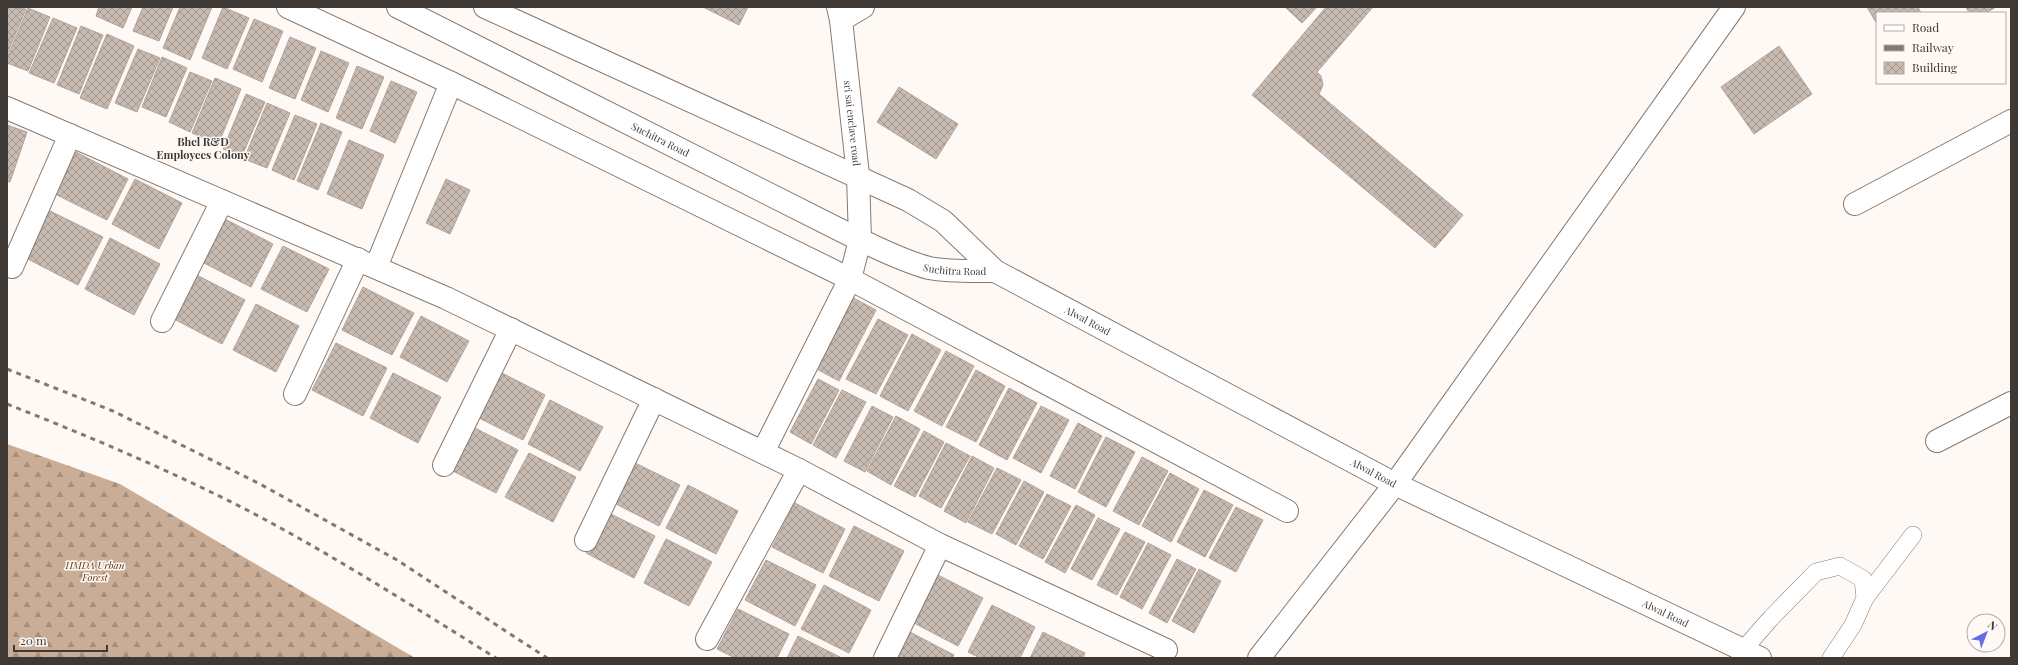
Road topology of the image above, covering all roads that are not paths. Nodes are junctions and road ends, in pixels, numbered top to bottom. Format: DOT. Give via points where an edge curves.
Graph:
graph roads {
  1 [pos="288,7"];
  2 [pos="398,7"];
  3 [pos="485,7"];
  4 [pos="863,7"];
  5 [pos="1734,7"];
  6 [pos="839,14"];
  7 [pos="451,83"];
  8 [pos="7,108"];
  9 [pos="2011,121"];
  10 [pos="70,135"];
  11 [pos="858,176"];
  12 [pos="222,201"];
  13 [pos="1855,204"];
  14 [pos="860,240"];
  15 [pos="367,263"];
  16 [pos="12,267"];
  17 [pos="995,271"];
  18 [pos="850,279"];
  19 [pos="162,321"];
  20 [pos="511,329"];
  21 [pos="295,394"];
  22 [pos="654,399"];
  23 [pos="2011,403"];
  24 [pos="1938,441"];
  25 [pos="763,452"];
  26 [pos="444,465"];
  27 [pos="799,470"];
  28 [pos="1395,484"];
  29 [pos="1288,511"];
  30 [pos="1913,536"];
  31 [pos="586,540"];
  32 [pos="940,545"];
  33 [pos="1865,598"];
  34 [pos="708,639"];
  35 [pos="1166,650"];
  36 [pos="1752,654"];
  37 [pos="885,658"];
  38 [pos="1259,658"];
  39 [pos="1831,658"];
  1 -- 7 [label="street"];
  2 -- 14 [label="street, Suchitra Road"];
  3 -- 11 [label="street, Suchitra Road"];
  4 -- 6 [label="street"];
  5 -- 28 [label="street"];
  6 -- 11 [label="street, sri sai enclave road"];
  7 -- 15 [label="street"];
  7 -- 18 [label="street"];
  8 -- 10 [label="street"];
  9 -- 13 [label="street"];
  10 -- 12 [label="street"];
  10 -- 16 [label="street"];
  11 -- 14 [label="street, sri sai enclave road"];
  11 -- 17 [label="street, Suchitra Road" via="908,200 942,221"];
  12 -- 15 [label="street"];
  12 -- 19 [label="street"];
  14 -- 17 [label="street, Suchitra Road" via="901,259 930,268"];
  14 -- 18 [label="street, sri sai enclave road"];
  15 -- 20 [label="street"];
  15 -- 21 [label="street"];
  17 -- 28 [label="street, Alwal Road"];
  18 -- 25 [label="street, sri sai enclave road"];
  18 -- 29 [label="street"];
  20 -- 22 [label="street"];
  20 -- 26 [label="street"];
  22 -- 25 [label="street"];
  22 -- 31 [label="street"];
  23 -- 24 [label="street"];
  25 -- 27 [label="street"];
  27 -- 32 [label="street"];
  27 -- 34 [label="street"];
  28 -- 36 [label="street, Alwal Road"];
  28 -- 38 [label="street"];
  30 -- 33 [label="lane"];
  32 -- 35 [label="street"];
  32 -- 37 [label="street"];
  33 -- 36 [label="lane" via="1863,579 1840,566 1816,572 1776,613"];
  33 -- 39 [label="lane" via="1853,625"];
}
